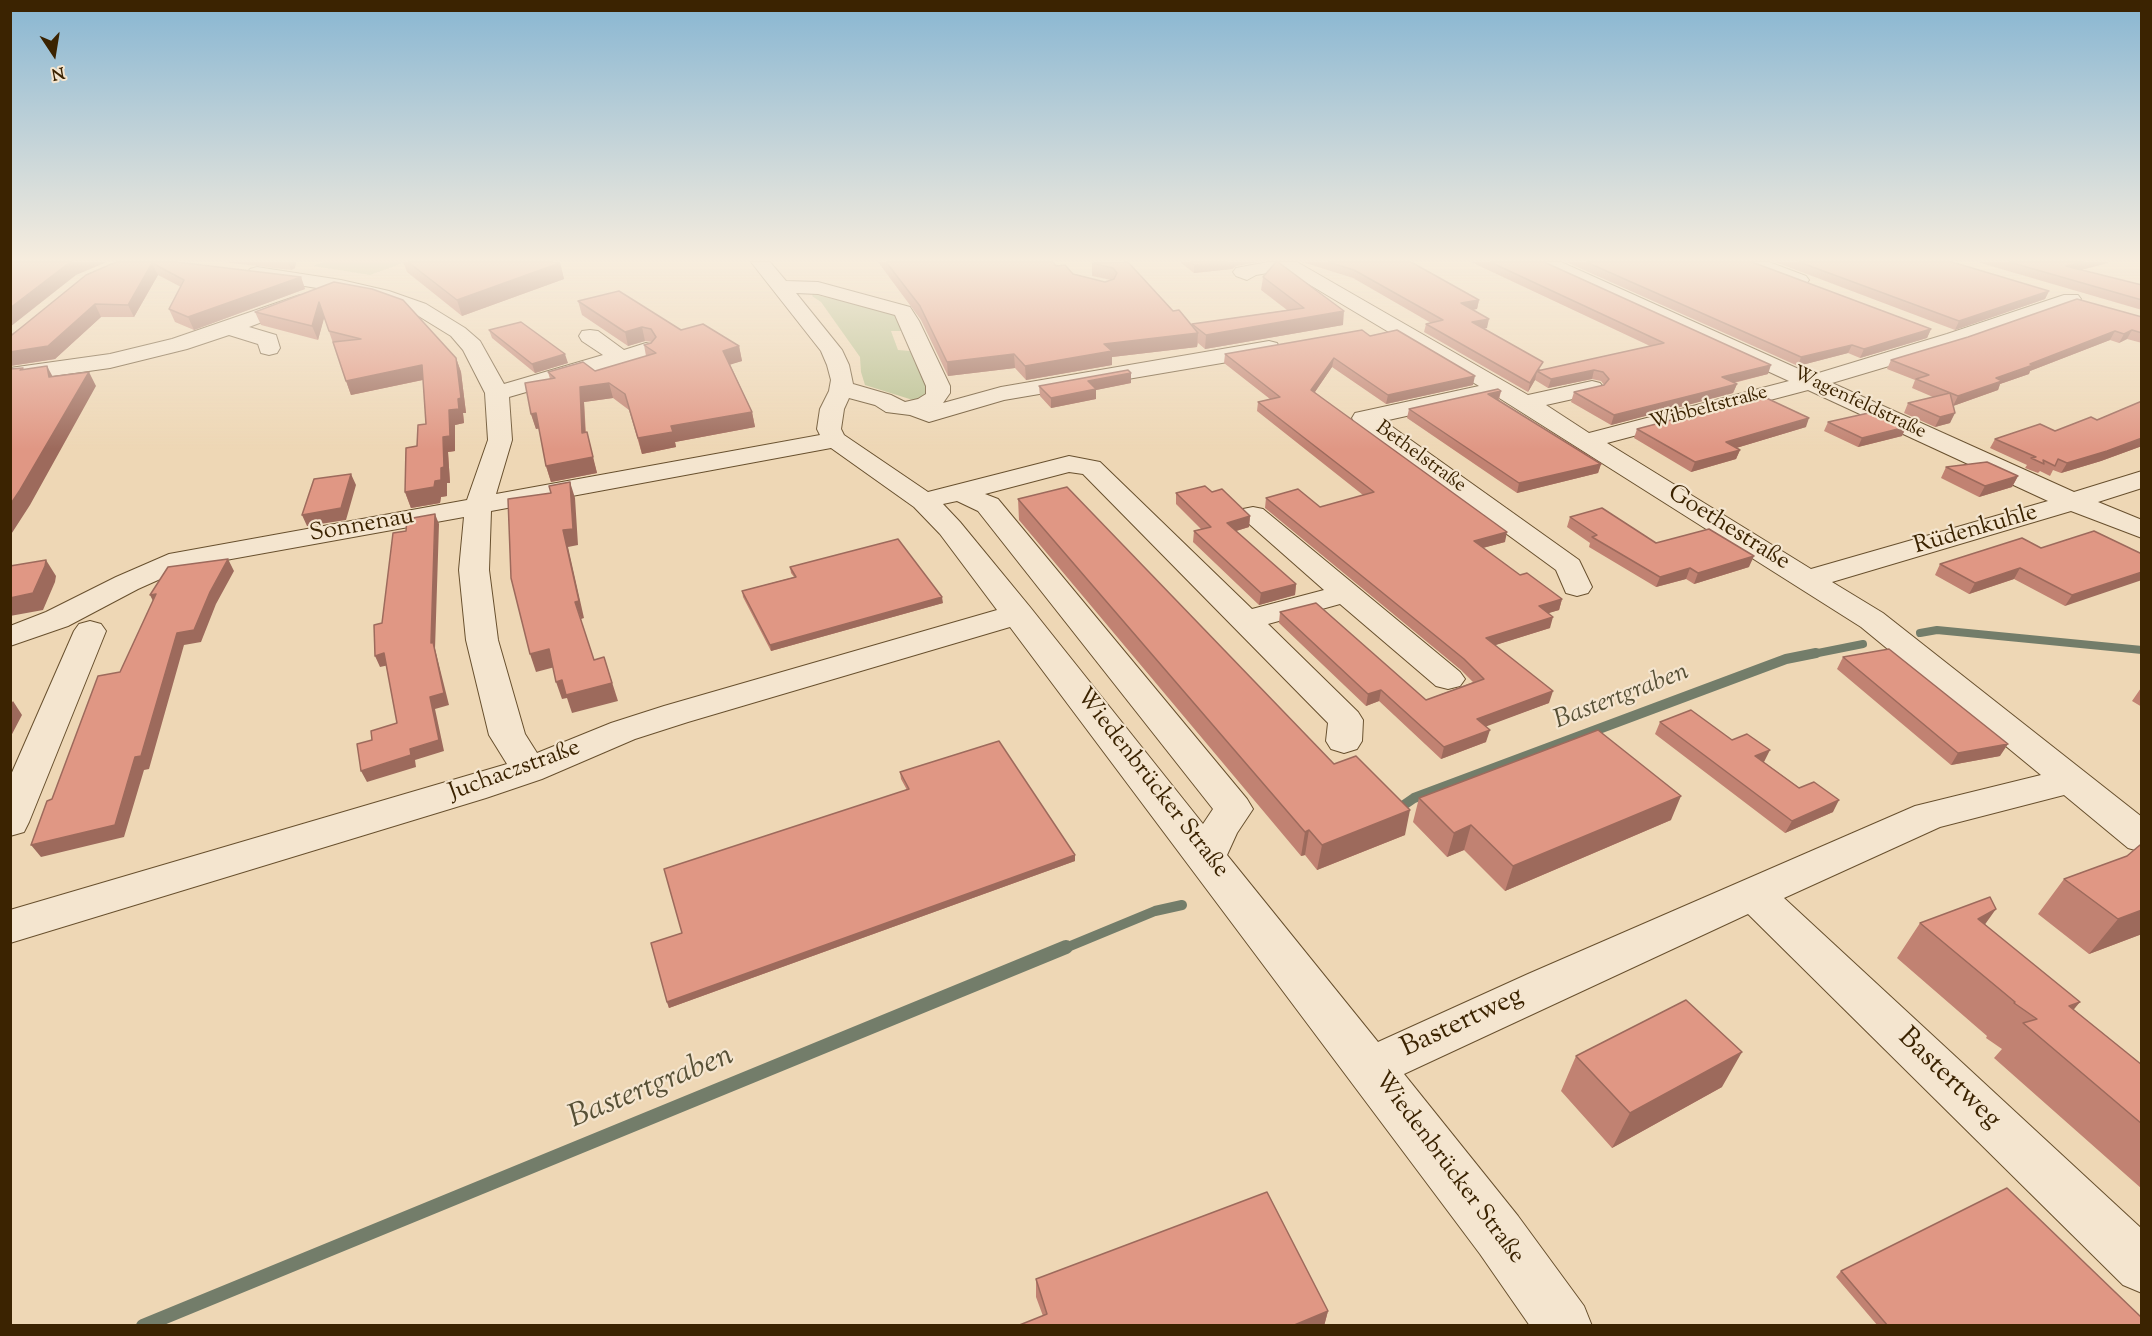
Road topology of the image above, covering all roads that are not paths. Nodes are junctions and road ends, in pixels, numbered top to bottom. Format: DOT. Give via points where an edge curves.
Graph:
graph roads {
  1 [pos="239,324"];
  2 [pos="446,324"];
  3 [pos="810,324"];
  4 [pos="911,324"];
  5 [pos="1684,324"];
  6 [pos="2005,324"];
  7 [pos="1392,325"];
  8 [pos="1923,327"];
  9 [pos="229,328"];
  10 [pos="1359,331"];
  11 [pos="590,336"];
  12 [pos="1955,339"];
  13 [pos="1288,344"];
  14 [pos="269,348"];
  15 [pos="646,350"];
  16 [pos="620,357"];
  17 [pos="10,375"];
  18 [pos="1812,382"];
  19 [pos="1499,388"];
  20 [pos="1592,388"];
  21 [pos="841,391"];
  22 [pos="496,393"];
  23 [pos="1525,403"];
  24 [pos="928,408"];
  25 [pos="834,440"];
  26 [pos="1586,441"];
  27 [pos="2142,478"];
  28 [pos="940,496"];
  29 [pos="2073,502"];
  30 [pos="478,507"];
  31 [pos="1253,515"];
  32 [pos="2142,530"];
  33 [pos="1809,579"];
  34 [pos="1577,587"];
  35 [pos="1347,593"];
  36 [pos="1019,614"];
  37 [pos="1245,621"];
  38 [pos="90,631"];
  39 [pos="10,637"];
  40 [pos="1448,679"];
  41 [pos="1344,741"];
  42 [pos="529,770"];
  43 [pos="2070,782"];
  44 [pos="10,822"];
  45 [pos="2142,838"];
  46 [pos="1207,856"];
  47 [pos="1754,894"];
  48 [pos="10,927"];
  49 [pos="1370,1068"];
  50 [pos="2142,1266"];
  51 [pos="1564,1326"];
  1 -- 9 [label="street"];
  2 -- 22 [label="street" via="472,346"];
  3 -- 21 [label="street" via="838,365"];
  4 -- 24 [label="street" via="938,386"];
  5 -- 18 [label="street, Wagenfeldstraße"];
  6 -- 12 [label="street, Wibbeltstraße"];
  7 -- 10 [label="street"];
  7 -- 19 [label="street, Goethestraße"];
  8 -- 12 [label="street"];
  9 -- 14 [label="street" via="268,340"];
  9 -- 17 [label="street" via="110,361"];
  11 -- 16 [label="street"];
  12 -- 18 [label="street, Wibbeltstraße"];
  13 -- 24 [label="street"];
  15 -- 16 [label="street"];
  16 -- 22 [label="street"];
  18 -- 26 [label="street, Wibbeltstraße"];
  18 -- 29 [label="street, Wagenfeldstraße"];
  19 -- 23 [label="street, Goethestraße"];
  19 -- 34 [label="street, Bethelstraße" via="1364,418 1569,566"];
  20 -- 23 [label="street"];
  21 -- 24 [label="street" via="855,391 894,407"];
  21 -- 25 [label="street" via="829,421 828,429"];
  22 -- 30 [label="street" via="500,440"];
  23 -- 26 [label="street, Goethestraße"];
  25 -- 28 [label="street, Wiedenbrücker Straße"];
  25 -- 30 [label="street, Sonnenau"];
  26 -- 33 [label="street, Goethestraße"];
  27 -- 29 [label="street, Rüdenkuhle"];
  28 -- 36 [label="street, Wiedenbrücker Straße" via="950,528"];
  28 -- 37 [label="street" via="1069,464 1091,468"];
  28 -- 46 [label="street" via="988,505 1233,809"];
  29 -- 32 [label="street, Wagenfeldstraße"];
  29 -- 33 [label="street, Rüdenkuhle"];
  30 -- 39 [label="street, Sonnenau" via="179,560 57,620"];
  30 -- 42 [label="street" via="474,570 482,640 507,735"];
  31 -- 35 [label="street"];
  33 -- 43 [label="street, Goethestraße" via="1872,620"];
  35 -- 37 [label="street"];
  35 -- 40 [label="street"];
  36 -- 42 [label="street, Juchaczstraße" via="676,714"];
  36 -- 46 [label="street, Wiedenbrücker Straße"];
  37 -- 41 [label="street" via="1346,720"];
  38 -- 44 [label="street"];
  42 -- 48 [label="street, Juchaczstraße"];
  43 -- 45 [label="street, Goethestraße"];
  43 -- 47 [label="street, Bastertweg" via="1929,816"];
  46 -- 49 [label="street, Wiedenbrücker Straße"];
  47 -- 49 [label="street, Bastertweg"];
  47 -- 50 [label="street, Bastertweg"];
  49 -- 51 [label="street, Wiedenbrücker Straße"];
}
